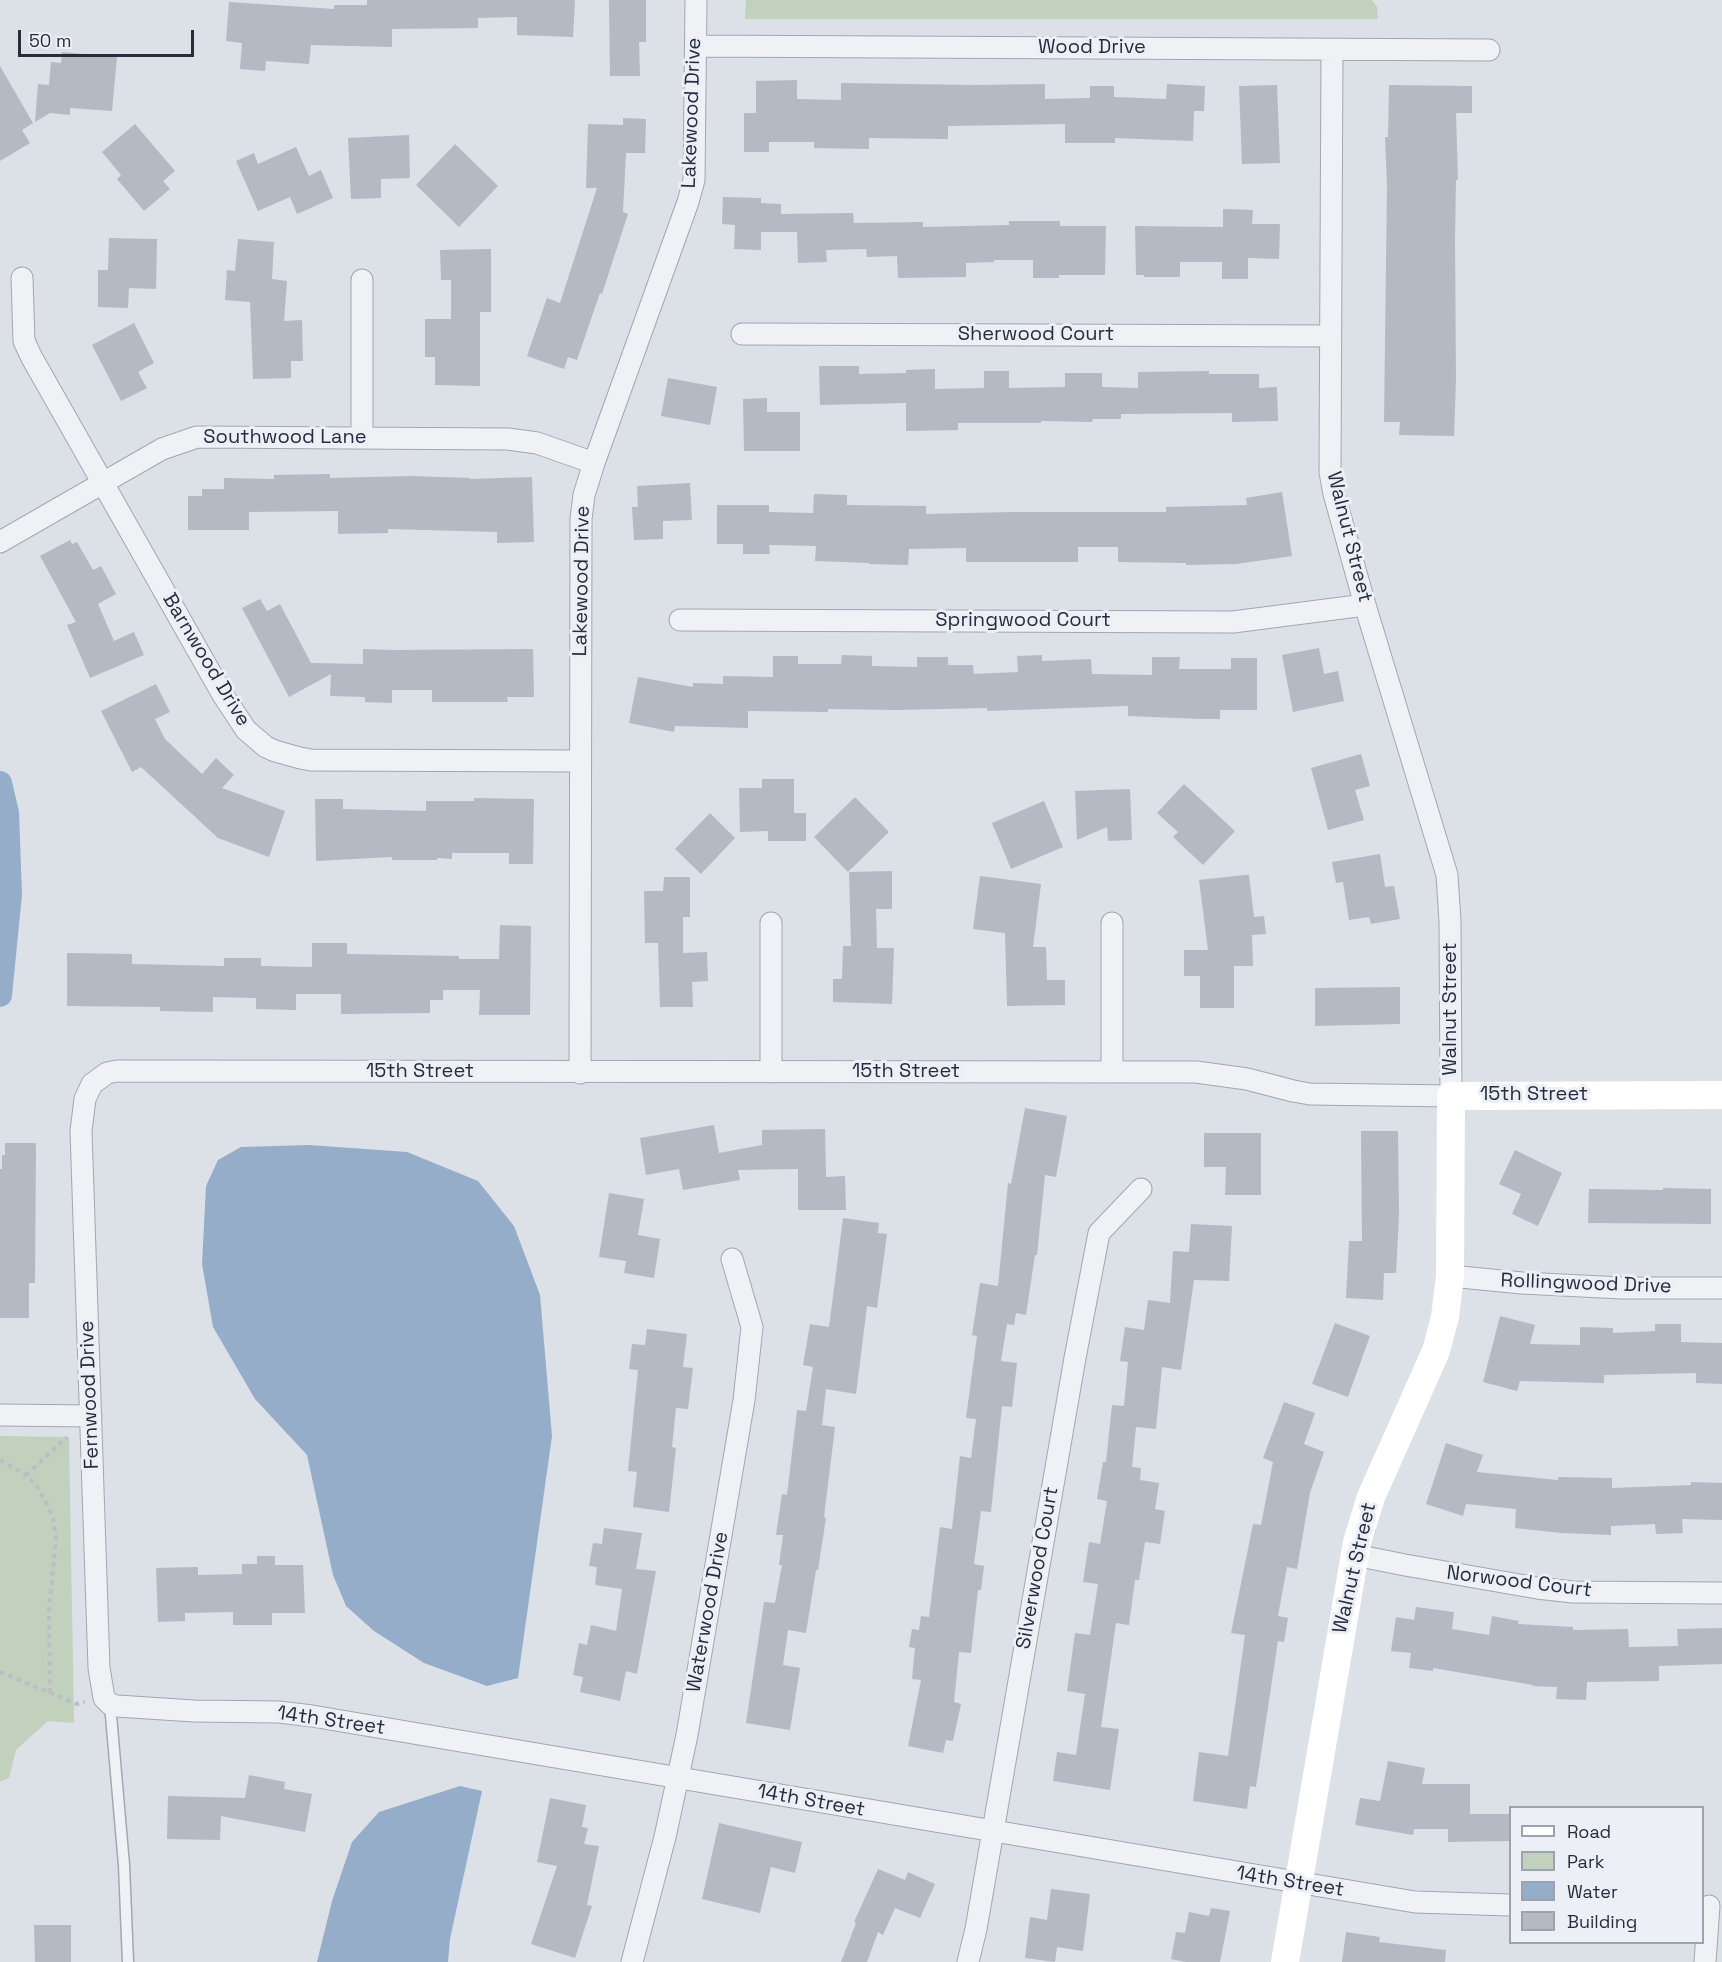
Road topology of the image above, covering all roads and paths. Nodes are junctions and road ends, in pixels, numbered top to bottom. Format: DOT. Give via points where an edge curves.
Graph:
graph roads {
  1 [pos="696,0"];
  2 [pos="696,46"];
  3 [pos="1332,49"];
  4 [pos="1489,50"];
  5 [pos="22,278"];
  6 [pos="362,280"];
  7 [pos="742,334"];
  8 [pos="1330,336"];
  9 [pos="362,438"];
  10 [pos="594,463"];
  11 [pos="103,482"];
  12 [pos="0,542"];
  13 [pos="1365,605"];
  14 [pos="680,620"];
  15 [pos="580,761"];
  16 [pos="771,923"];
  17 [pos="1112,923"];
  18 [pos="1112,1071"];
  19 [pos="771,1072"];
  20 [pos="580,1073"];
  21 [pos="92,1084"];
  22 [pos="1722,1095"];
  23 [pos="1451,1096"];
  24 [pos="1140,1189"];
  25 [pos="732,1259"];
  26 [pos="1450,1276"];
  27 [pos="1722,1288"];
  28 [pos="0,1415"];
  29 [pos="91,1416"];
  30 [pos="0,1460"];
  31 [pos="26,1475"];
  32 [pos="1354,1555"];
  33 [pos="1722,1593"];
  34 [pos="0,1672"];
  35 [pos="50,1693"];
  36 [pos="107,1701"];
  37 [pos="678,1778"];
  38 [pos="993,1831"];
  39 [pos="1298,1883"];
  40 [pos="1509,1905"];
  41 [pos="1711,1906"];
  42 [pos="128,1962"];
  43 [pos="632,1962"];
  44 [pos="968,1962"];
  45 [pos="1285,1962"];
  46 [pos="1705,1962"];
  1 -- 2 [label="street, Lakewood Drive"];
  2 -- 3 [label="street, Wood Drive"];
  2 -- 10 [label="street, Lakewood Drive" via="694,180"];
  3 -- 4 [label="street, Wood Drive"];
  3 -- 8 [label="street, Walnut Street"];
  5 -- 11 [label="street, Barnwood Drive" via="24,341"];
  6 -- 9 [label="street"];
  7 -- 8 [label="street, Sherwood Court"];
  8 -- 13 [label="street, Walnut Street" via="1330,472"];
  9 -- 10 [label="street, Southwood Lane" via="508,439 537,443"];
  9 -- 11 [label="street, Southwood Lane" via="197,437 162,450"];
  10 -- 15 [label="street, Lakewood Drive" via="580,519"];
  11 -- 12 [label="street, Southwood Lane"];
  11 -- 15 [label="street, Barnwood Drive" via="223,695 246,730 266,747 311,760"];
  13 -- 14 [label="street, Springwood Court" via="1233,622"];
  13 -- 23 [label="street, Walnut Street" via="1447,875"];
  15 -- 20 [label="street, Lakewood Drive"];
  16 -- 19 [label="street"];
  17 -- 18 [label="street"];
  18 -- 19 [label="street, 15th Street"];
  18 -- 23 [label="street, 15th Street" via="1222,1074 1310,1094"];
  19 -- 20 [label="street, 15th Street"];
  20 -- 21 [label="street, 15th Street" via="117,1071"];
  21 -- 29 [label="street, Fernwood Drive" via="81,1131"];
  22 -- 23 [label="street, 15th Street"];
  23 -- 26 [label="street, Walnut Street"];
  24 -- 38 [label="street, Silverwood Court" via="1099,1233"];
  25 -- 37 [label="street, Waterwood Drive" via="752,1327 751,1337 744,1400"];
  26 -- 27 [label="street, Rollingwood Drive" via="1622,1288"];
  26 -- 32 [label="street, Walnut Street" via="1436,1350 1371,1497"];
  28 -- 29 [label="street"];
  29 -- 31 [label="path"];
  29 -- 36 [label="street, Fernwood Drive" via="99,1668"];
  30 -- 31 [label="path"];
  31 -- 35 [label="path" via="45,1500 56,1539 49,1611"];
  32 -- 33 [label="street, Norwood Court" via="1573,1592"];
  32 -- 39 [label="street, Walnut Street"];
  34 -- 35 [label="path"];
  35 -- 36 [label="path" via="77,1704"];
  36 -- 37 [label="street, 14th Street" via="117,1706 312,1716"];
  36 -- 42 [label="lane" via="124,1865"];
  37 -- 38 [label="street, 14th Street"];
  37 -- 43 [label="street, Waterwood Drive"];
  38 -- 39 [label="street, 14th Street"];
  38 -- 44 [label="street, Silverwood Court"];
  39 -- 40 [label="street, 14th Street" via="1415,1902"];
  39 -- 45 [label="street, Walnut Street"];
  41 -- 46 [label="street"];
}
